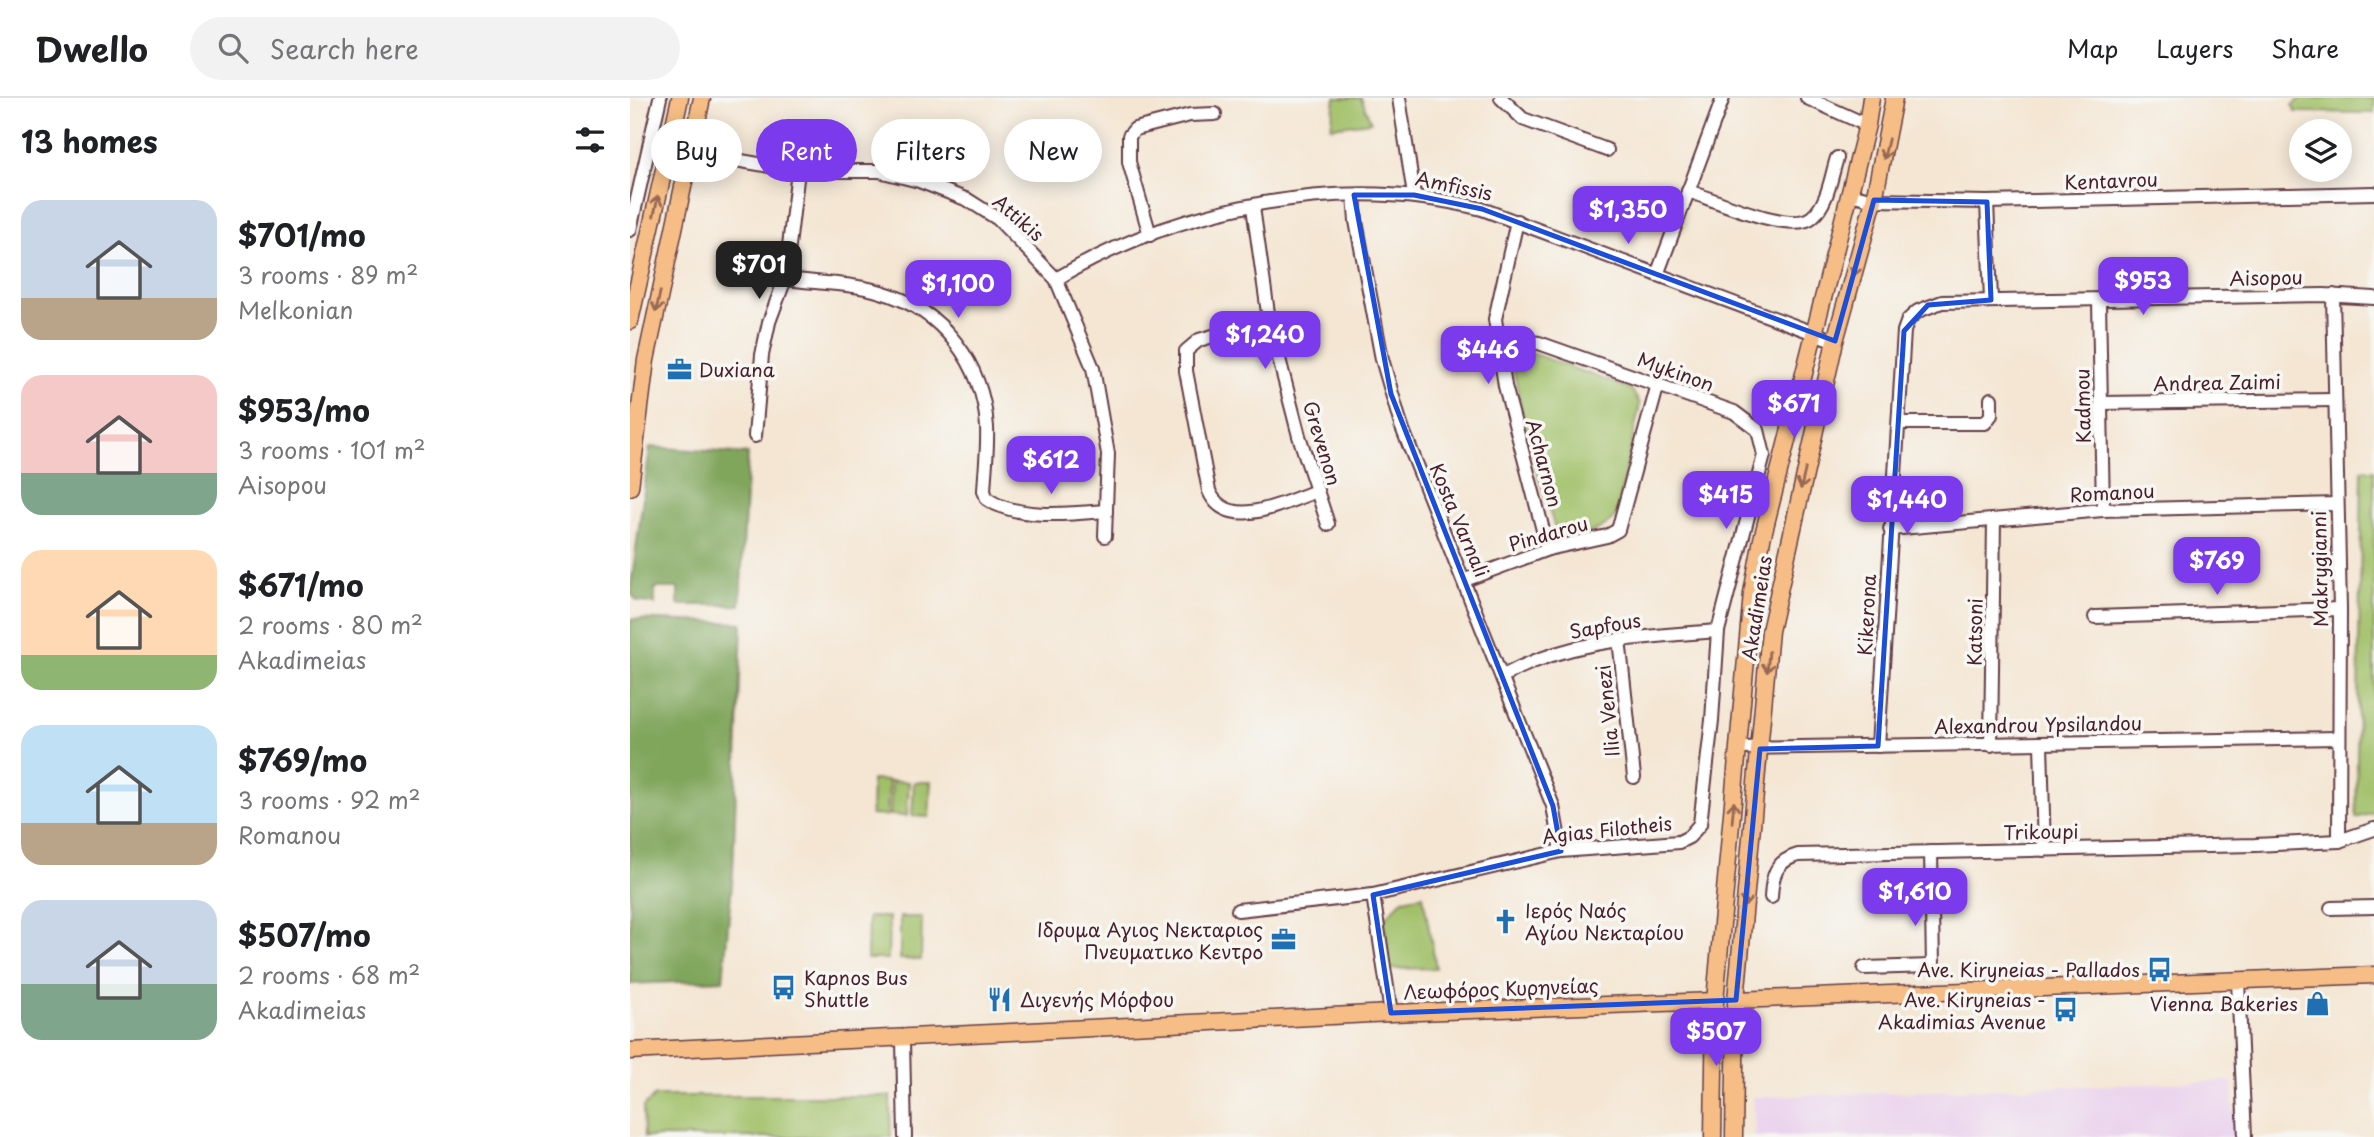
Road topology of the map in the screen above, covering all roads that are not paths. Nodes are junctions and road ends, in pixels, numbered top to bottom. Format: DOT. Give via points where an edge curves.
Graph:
graph roads {
  1 [pos="660,98"];
  2 [pos="680,98"];
  3 [pos="702,98"];
  4 [pos="1399,98"];
  5 [pos="1501,98"];
  6 [pos="1723,98"];
  7 [pos="1807,98"];
  8 [pos="1871,98"];
  9 [pos="1894,98"];
  10 [pos="1215,114"];
  11 [pos="697,119"];
  12 [pos="1867,125"];
  13 [pos="1607,150"];
  14 [pos="1837,158"];
  15 [pos="857,171"];
  16 [pos="682,182"];
  17 [pos="797,182"];
  18 [pos="1688,191"];
  19 [pos="2374,193"];
  20 [pos="1354,194"];
  21 [pos="1850,194"];
  22 [pos="1413,195"];
  23 [pos="1874,200"];
  24 [pos="1987,202"];
  25 [pos="1253,207"];
  26 [pos="1517,221"];
  27 [pos="630,230"];
  28 [pos="1150,235"];
  29 [pos="1657,275"];
  30 [pos="785,279"];
  31 [pos="1056,279"];
  32 [pos="2333,295"];
  33 [pos="2374,298"];
  34 [pos="1991,300"];
  35 [pos="2099,301"];
  36 [pos="1820,315"];
  37 [pos="1269,320"];
  38 [pos="1908,320"];
  39 [pos="630,321"];
  40 [pos="1781,322"];
  41 [pos="1815,335"];
  42 [pos="1497,338"];
  43 [pos="1835,341"];
  44 [pos="638,358"];
  45 [pos="1658,384"];
  46 [pos="1991,399"];
  47 [pos="2334,400"];
  48 [pos="2101,403"];
  49 [pos="1899,423"];
  50 [pos="755,436"];
  51 [pos="630,487"];
  52 [pos="1317,491"];
  53 [pos="2337,504"];
  54 [pos="2103,510"];
  55 [pos="1106,511"];
  56 [pos="1994,520"];
  57 [pos="1328,524"];
  58 [pos="1890,529"];
  59 [pos="1105,536"];
  60 [pos="1548,549"];
  61 [pos="1465,580"];
  62 [pos="2340,609"];
  63 [pos="2095,617"];
  64 [pos="1718,631"];
  65 [pos="1619,639"];
  66 [pos="1503,676"];
  67 [pos="2339,738"];
  68 [pos="1992,744"];
  69 [pos="2041,744"];
  70 [pos="1878,746"];
  71 [pos="1738,748"];
  72 [pos="1760,749"];
  73 [pos="1634,778"];
  74 [pos="2374,829"];
  75 [pos="2339,841"];
  76 [pos="2044,850"];
  77 [pos="1561,851"];
  78 [pos="1931,852"];
  79 [pos="1373,895"];
  80 [pos="1771,897"];
  81 [pos="2374,907"];
  82 [pos="2331,908"];
  83 [pos="1238,910"];
  84 [pos="1864,968"];
  85 [pos="2374,975"];
  86 [pos="2238,981"];
  87 [pos="1736,1000"];
  88 [pos="1716,1001"];
  89 [pos="1391,1013"];
  90 [pos="903,1040"];
  91 [pos="630,1051"];
  92 [pos="905,1137"];
  93 [pos="1713,1137"];
  94 [pos="1734,1137"];
  95 [pos="2245,1137"];
  1 -- 27 [label="street"];
  39 -- 2 [label="main road, one-way"];
  3 -- 11 [label="main road"];
  4 -- 22 [label="street"];
  5 -- 13 [label="street" via="1522,119"];
  6 -- 18 [label="street"];
  7 -- 12 [label="street"];
  8 -- 12 [label="main road, Akadimeias"];
  9 -- 23 [label="main road, Akadimeias, one-way"];
  10 -- 28 [label="street" via="1135,129 1129,136 1129,162"];
  12 -- 21 [label="main road, Akadimeias"];
  14 -- 18 [label="street" via="1822,205 1802,223 1780,221"];
  15 -- 31 [label="street, Attikis" via="879,171 919,181 968,200 998,219"];
  16 -- 44 [label="main road, one-way"];
  17 -- 30 [label="street"];
  18 -- 29 [label="street"];
  19 -- 24 [label="street, Kentavrou"];
  20 -- 22 [label="street, Amfissis"];
  20 -- 25 [label="street, Amfissis"];
  20 -- 61 [label="street, Kosta Varnali" via="1391,394"];
  21 -- 23 [label="street, Kentavrou"];
  21 -- 36 [label="main road, Akadimeias"];
  22 -- 26 [label="street, Amfissis"];
  23 -- 24 [label="street, Kentavrou"];
  23 -- 43 [label="main road, Akadimeias, one-way"];
  24 -- 34 [label="street"];
  25 -- 28 [label="street, Amfissis"];
  25 -- 37 [label="street, Grevenon"];
  26 -- 29 [label="street, Amfissis"];
  26 -- 42 [label="street, Acharnon" via="1498,298"];
  28 -- 31 [label="street, Amfissis" via="1095,256"];
  29 -- 40 [label="street, Amfissis"];
  30 -- 50 [label="street" via="762,355"];
  30 -- 55 [label="street" via="883,292 933,319 957,341 982,392 987,499 1012,509 1067,514"];
  31 -- 55 [label="street, Attikis" via="1083,336 1101,403 1108,454"];
  32 -- 33 [label="street, Aisopou"];
  32 -- 35 [label="street, Aisopou"];
  32 -- 47 [label="street, Makrygianni"];
  34 -- 35 [label="street, Aisopou"];
  34 -- 38 [label="street, Aisopou" via="1928,305"];
  35 -- 48 [label="street, Kadmou"];
  36 -- 40 [label="street" via="1796,323"];
  36 -- 41 [label="main road, Akadimeias"];
  37 -- 52 [label="street, Grevenon"];
  37 -- 52 [label="street" via="1199,340 1186,351 1209,491 1219,506 1241,514"];
  38 -- 49 [label="street, Kikerona"];
  40 -- 41 [label="street, Amfissis"];
  41 -- 43 [label="street, Amfissis"];
  41 -- 71 [label="main road, Akadimeias" via="1762,539 1752,593"];
  42 -- 45 [label="street, Mykinon" via="1539,343"];
  42 -- 60 [label="street, Acharnon" via="1505,386"];
  43 -- 72 [label="main road, Akadimeias, one-way" via="1776,597"];
  44 -- 51 [label="main road"];
  45 -- 60 [label="street, Pindarou" via="1618,530"];
  45 -- 64 [label="street, Mykinon" via="1734,412 1758,430 1762,443 1764,455"];
  46 -- 49 [label="street" via="1991,415 1985,423"];
  47 -- 48 [label="street, Andrea Zaimi"];
  47 -- 53 [label="street, Makrygianni"];
  48 -- 54 [label="street, Kadmou"];
  49 -- 58 [label="street, Kikerona"];
  52 -- 57 [label="street, Grevenon"];
  53 -- 54 [label="street, Romanou"];
  53 -- 62 [label="street, Makrygianni"];
  54 -- 56 [label="street, Romanou"];
  55 -- 59 [label="street, Attikis"];
  56 -- 58 [label="street, Romanou"];
  56 -- 68 [label="street, Katsoni"];
  58 -- 70 [label="street, Kikerona"];
  60 -- 61 [label="street, Pindarou"];
  61 -- 66 [label="street, Kosta Varnali"];
  62 -- 63 [label="street"];
  62 -- 67 [label="street, Makrygianni"];
  64 -- 65 [label="street, Sapfous"];
  64 -- 77 [label="street, Agias Filotheis" via="1702,811 1695,831 1679,842"];
  65 -- 66 [label="street, Sapfous" via="1549,656"];
  65 -- 73 [label="street, Ilia Venezi"];
  66 -- 77 [label="street, Kosta Varnali" via="1553,806"];
  67 -- 69 [label="street, Alexandrou Ypsilandou"];
  67 -- 75 [label="street, Makrygianni"];
  68 -- 69 [label="street, Alexandrou Ypsilandou"];
  68 -- 70 [label="street, Alexandrou Ypsilandou"];
  69 -- 76 [label="street"];
  70 -- 72 [label="street, Alexandrou Ypsilandou"];
  71 -- 72 [label="street, Alexandrou Ypsilandou"];
  88 -- 71 [label="main road, Akadimeias, one-way"];
  72 -- 87 [label="main road, Akadimeias, one-way"];
  74 -- 75 [label="street, Trikoupi"];
  75 -- 76 [label="street, Trikoupi"];
  76 -- 78 [label="street, Trikoupi"];
  77 -- 79 [label="street, Agias Filotheis"];
  78 -- 80 [label="street, Trikoupi" via="1798,855 1774,870"];
  78 -- 84 [label="street" via="1933,966"];
  79 -- 83 [label="street, Agias Filotheis"];
  79 -- 89 [label="street"];
  81 -- 82 [label="street"];
  85 -- 86 [label="main road, Λεωφόρος Κυρηνείας"];
  86 -- 87 [label="main road, Λεωφόρος Κυρηνείας"];
  86 -- 95 [label="street"];
  87 -- 88 [label="street, Λεωφόρος Κυρηνείας"];
  87 -- 94 [label="main road, Akadimeias"];
  88 -- 89 [label="main road, Λεωφόρος Κυρηνείας"];
  88 -- 93 [label="main road, Akadimeias"];
  89 -- 90 [label="main road, Λεωφόρος Κυρηνείας"];
  90 -- 91 [label="main road, Λεωφόρος Κυρηνείας"];
  90 -- 92 [label="street"];
}
